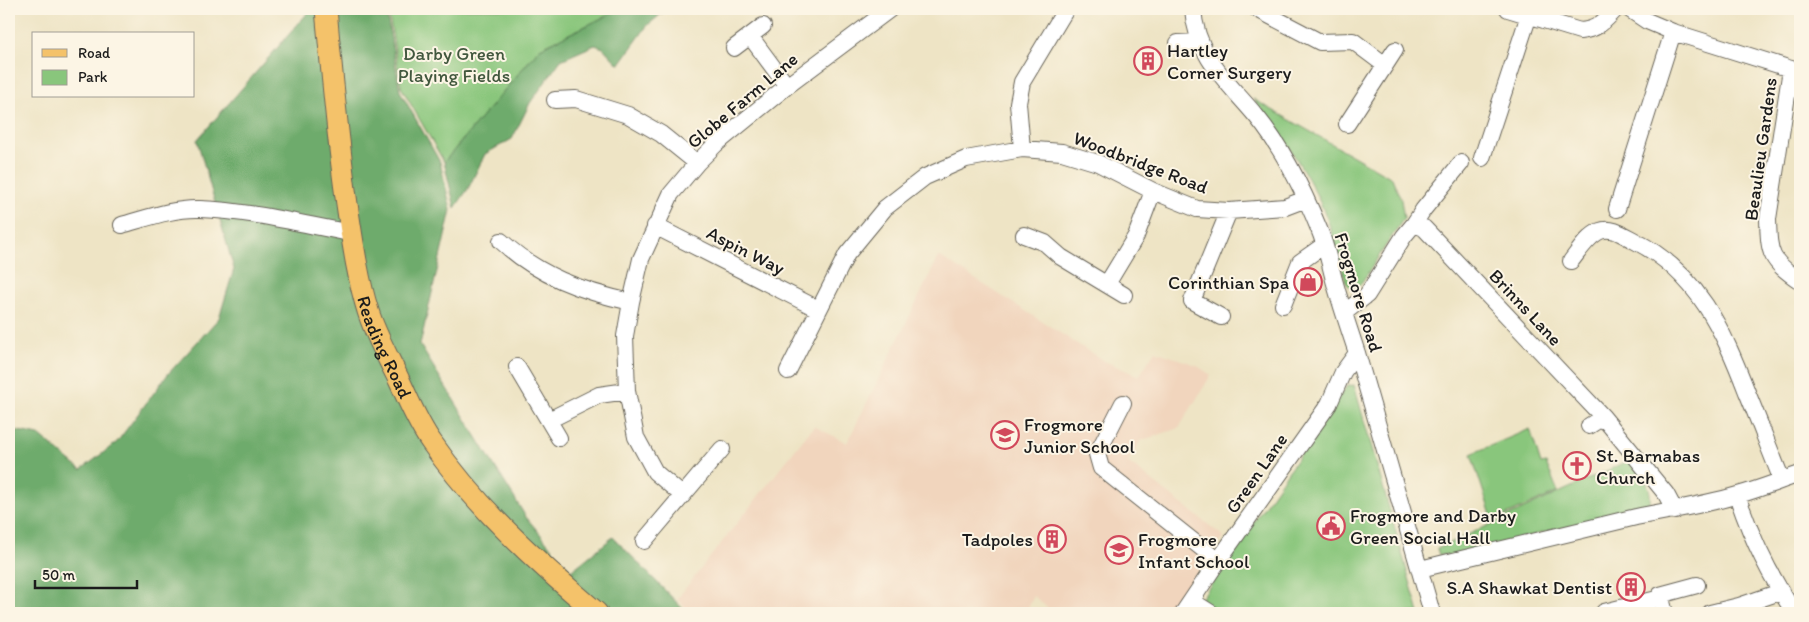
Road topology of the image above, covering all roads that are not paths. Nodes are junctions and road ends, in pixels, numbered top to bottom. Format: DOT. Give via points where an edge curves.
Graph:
graph roads {
  1 [pos="326,9"];
  2 [pos="890,9"];
  3 [pos="1066,9"];
  4 [pos="1194,9"];
  5 [pos="1257,9"];
  6 [pos="1508,9"];
  7 [pos="1616,9"];
  8 [pos="1629,9"];
  9 [pos="1529,15"];
  10 [pos="764,26"];
  11 [pos="1673,32"];
  12 [pos="750,36"];
  13 [pos="1200,42"];
  14 [pos="1178,43"];
  15 [pos="734,48"];
  16 [pos="1395,50"];
  17 [pos="1385,65"];
  18 [pos="1796,69"];
  19 [pos="787,86"];
  20 [pos="555,100"];
  21 [pos="1347,124"];
  22 [pos="1022,149"];
  23 [pos="1482,158"];
  24 [pos="697,163"];
  25 [pos="1461,163"];
  26 [pos="1152,191"];
  27 [pos="1306,199"];
  28 [pos="1617,209"];
  29 [pos="1229,211"];
  30 [pos="122,224"];
  31 [pos="1414,224"];
  32 [pos="655,226"];
  33 [pos="351,233"];
  34 [pos="1024,235"];
  35 [pos="501,242"];
  36 [pos="1324,245"];
  37 [pos="1571,261"];
  38 [pos="1800,281"];
  39 [pos="1107,284"];
  40 [pos="1124,295"];
  41 [pos="631,302"];
  42 [pos="1282,305"];
  43 [pos="818,309"];
  44 [pos="1344,313"];
  45 [pos="1221,317"];
  46 [pos="1357,353"];
  47 [pos="517,367"];
  48 [pos="788,371"];
  49 [pos="627,391"];
  50 [pos="1122,404"];
  51 [pos="1603,417"];
  52 [pos="549,420"];
  53 [pos="1589,426"];
  54 [pos="559,438"];
  55 [pos="722,449"];
  56 [pos="1800,474"];
  57 [pos="1782,480"];
  58 [pos="682,495"];
  59 [pos="1737,495"];
  60 [pos="1675,511"];
  61 [pos="644,541"];
  62 [pos="1218,561"];
  63 [pos="1420,569"];
  64 [pos="1697,585"];
  65 [pos="1780,592"];
  66 [pos="1663,606"];
  67 [pos="1188,607"];
  68 [pos="1604,612"];
  69 [pos="597,613"];
  70 [pos="1210,613"];
  71 [pos="1432,613"];
  72 [pos="1710,613"];
  73 [pos="1795,613"];
  1 -- 33 [label="main road, Reading Road"];
  2 -- 19 [label="street, Globe Farm Lane"];
  3 -- 22 [label="street" via="1022,82 1018,103"];
  4 -- 13 [label="street, Frogmore Road"];
  5 -- 17 [label="street" via="1320,42 1352,42"];
  6 -- 9 [label="street"];
  7 -- 9 [label="street" via="1600,26 1580,31"];
  8 -- 11 [label="street, Beaulieu Gardens"];
  9 -- 23 [label="street"];
  10 -- 12 [label="street"];
  11 -- 18 [label="street, Beaulieu Gardens"];
  11 -- 28 [label="street"];
  12 -- 15 [label="street"];
  12 -- 19 [label="street"];
  13 -- 14 [label="street"];
  13 -- 27 [label="street, Frogmore Road" via="1217,71 1258,118 1289,165"];
  16 -- 17 [label="street"];
  17 -- 21 [label="street"];
  18 -- 38 [label="street, Beaulieu Gardens" via="1768,219 1768,234 1773,257"];
  19 -- 24 [label="street, Globe Farm Lane"];
  20 -- 24 [label="street" via="576,99 628,115 661,134"];
  22 -- 26 [label="street, Woodbridge Road" via="1062,152 1098,163"];
  22 -- 43 [label="street, Woodbridge Road" via="966,159 925,177 885,208 847,254"];
  24 -- 32 [label="street, Globe Farm Lane" via="671,194"];
  25 -- 31 [label="street"];
  26 -- 29 [label="street, Woodbridge Road" via="1197,209"];
  26 -- 39 [label="street" via="1136,236"];
  27 -- 29 [label="street, Woodbridge Road" via="1284,207"];
  27 -- 36 [label="street, Frogmore Road"];
  29 -- 45 [label="street" via="1192,302"];
  30 -- 33 [label="street" via="164,213 199,209 250,214"];
  31 -- 44 [label="street" via="1367,295"];
  31 -- 51 [label="street, Brinns Lane" via="1424,228"];
  32 -- 41 [label="street, Globe Farm Lane" via="641,259"];
  32 -- 43 [label="street, Aspin Way"];
  33 -- 69 [label="main road, Reading Road" via="368,312 431,442 462,482 535,559"];
  34 -- 39 [label="street" via="1045,243 1061,257"];
  35 -- 41 [label="street" via="544,273 569,285"];
  36 -- 42 [label="street" via="1300,262"];
  36 -- 44 [label="street, Frogmore Road"];
  37 -- 57 [label="street" via="1592,236 1600,231 1614,230 1674,266 1701,296 1723,334"];
  39 -- 40 [label="street"];
  41 -- 49 [label="street, Globe Farm Lane" via="625,336"];
  43 -- 48 [label="street, Woodbridge Road"];
  44 -- 46 [label="street, Frogmore Road"];
  46 -- 62 [label="street, Green Lane" via="1343,372 1329,404"];
  46 -- 63 [label="street, Frogmore Road"];
  47 -- 52 [label="street"];
  49 -- 52 [label="street" via="599,395"];
  49 -- 58 [label="street, Globe Farm Lane" via="636,437 656,472"];
  50 -- 62 [label="street" via="1097,454 1102,468"];
  51 -- 53 [label="street"];
  51 -- 60 [label="street, Brinns Lane" via="1666,494"];
  52 -- 54 [label="street"];
  55 -- 58 [label="street"];
  56 -- 57 [label="street"];
  57 -- 59 [label="street"];
  58 -- 61 [label="street"];
  59 -- 60 [label="street"];
  59 -- 65 [label="street" via="1748,528"];
  60 -- 63 [label="street" via="1636,517"];
  62 -- 67 [label="street, Green Lane"];
  63 -- 71 [label="street, Frogmore Road"];
  64 -- 66 [label="street" via="1660,595"];
  65 -- 72 [label="street" via="1737,601"];
  65 -- 73 [label="street"];
  66 -- 68 [label="street"];
  67 -- 70 [label="street"];
}
